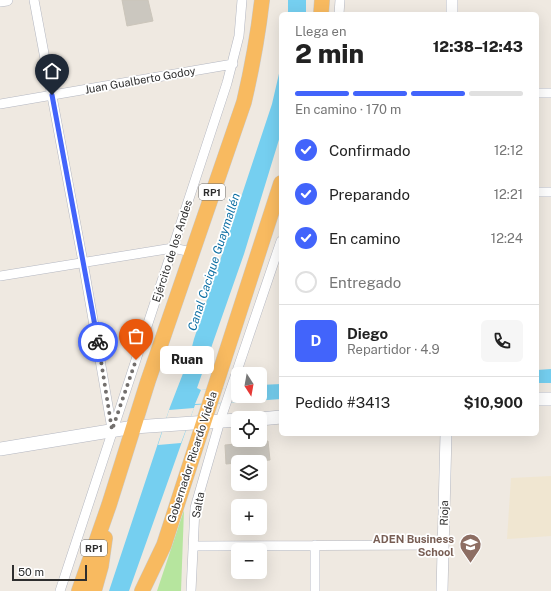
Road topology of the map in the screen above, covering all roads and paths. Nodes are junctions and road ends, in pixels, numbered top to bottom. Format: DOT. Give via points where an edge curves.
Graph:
graph roads {
  1 [pos="7,0"];
  2 [pos="34,0"];
  3 [pos="242,0"];
  4 [pos="262,0"];
  5 [pos="322,0"];
  6 [pos="340,0"];
  7 [pos="452,0"];
  8 [pos="0,1"];
  9 [pos="320,12"];
  10 [pos="339,12"];
  11 [pos="452,12"];
  12 [pos="233,64"];
  13 [pos="539,92"];
  14 [pos="551,93"];
  15 [pos="52,95"];
  16 [pos="0,104"];
  17 [pos="279,191"];
  18 [pos="539,192"];
  19 [pos="551,192"];
  20 [pos="279,247"];
  21 [pos="173,248"];
  22 [pos="191,252"];
  23 [pos="84,262"];
  24 [pos="0,276"];
  25 [pos="551,398"];
  26 [pos="539,399"];
  27 [pos="279,417"];
  28 [pos="267,418"];
  29 [pos="231,420"];
  30 [pos="220,421"];
  31 [pos="195,423"];
  32 [pos="134,427"];
  33 [pos="112,430"];
  34 [pos="446,436"];
  35 [pos="0,449"];
  36 [pos="109,506"];
  37 [pos="164,545"];
  38 [pos="443,545"];
  39 [pos="193,546"];
  40 [pos="315,546"];
  41 [pos="60,591"];
  42 [pos="79,591"];
  43 [pos="94,591"];
  44 [pos="142,591"];
  45 [pos="153,591"];
  46 [pos="191,591"];
  47 [pos="315,591"];
  48 [pos="442,591"];
  1 -- 8 [label="street"];
  2 -- 15 [label="street"];
  3 -- 12 [label="street, Ejército de los Andes" via="239,36"];
  4 -- 22 [label="highway, RP1" via="258,38 244,102"];
  5 -- 9 [label="highway"];
  6 -- 10 [label="street"];
  7 -- 11 [label="street"];
  12 -- 15 [label="street, Juan Gualberto Godoy"];
  12 -- 21 [label="street, Ejército de los Andes"];
  13 -- 14 [label="street"];
  15 -- 16 [label="street, Juan Gualberto Godoy"];
  15 -- 23 [label="street"];
  17 -- 31 [label="highway, Gobernador Ricardo Videla" via="209,404"];
  18 -- 19 [label="street"];
  20 -- 30 [label="street, Salta"];
  21 -- 22 [label="street"];
  21 -- 23 [label="street"];
  21 -- 33 [label="street, Ejército de los Andes"];
  22 -- 32 [label="highway, RP1"];
  23 -- 24 [label="street"];
  23 -- 33 [label="street"];
  25 -- 26 [label="main road"];
  27 -- 28 [label="main road"];
  29 -- 30 [label="main road"];
  30 -- 31 [label="main road"];
  30 -- 39 [label="street, Salta" via="195,508"];
  31 -- 32 [label="main road"];
  31 -- 37 [label="highway, Gobernador Ricardo Videla"];
  32 -- 33 [label="main road"];
  32 -- 36 [label="highway, RP1"];
  33 -- 35 [label="main road"];
  33 -- 41 [label="street, Ejército de los Andes"];
  34 -- 38 [label="street, Rioja"];
  36 -- 42 [label="highway, RP1"];
  36 -- 43 [label="highway, RP1"];
  37 -- 44 [label="highway, Gobernador Ricardo Videla"];
  37 -- 45 [label="highway"];
  38 -- 40 [label="street"];
  38 -- 48 [label="street, Rioja"];
  39 -- 40 [label="street"];
  39 -- 46 [label="street, Salta"];
  40 -- 47 [label="street"];
}
